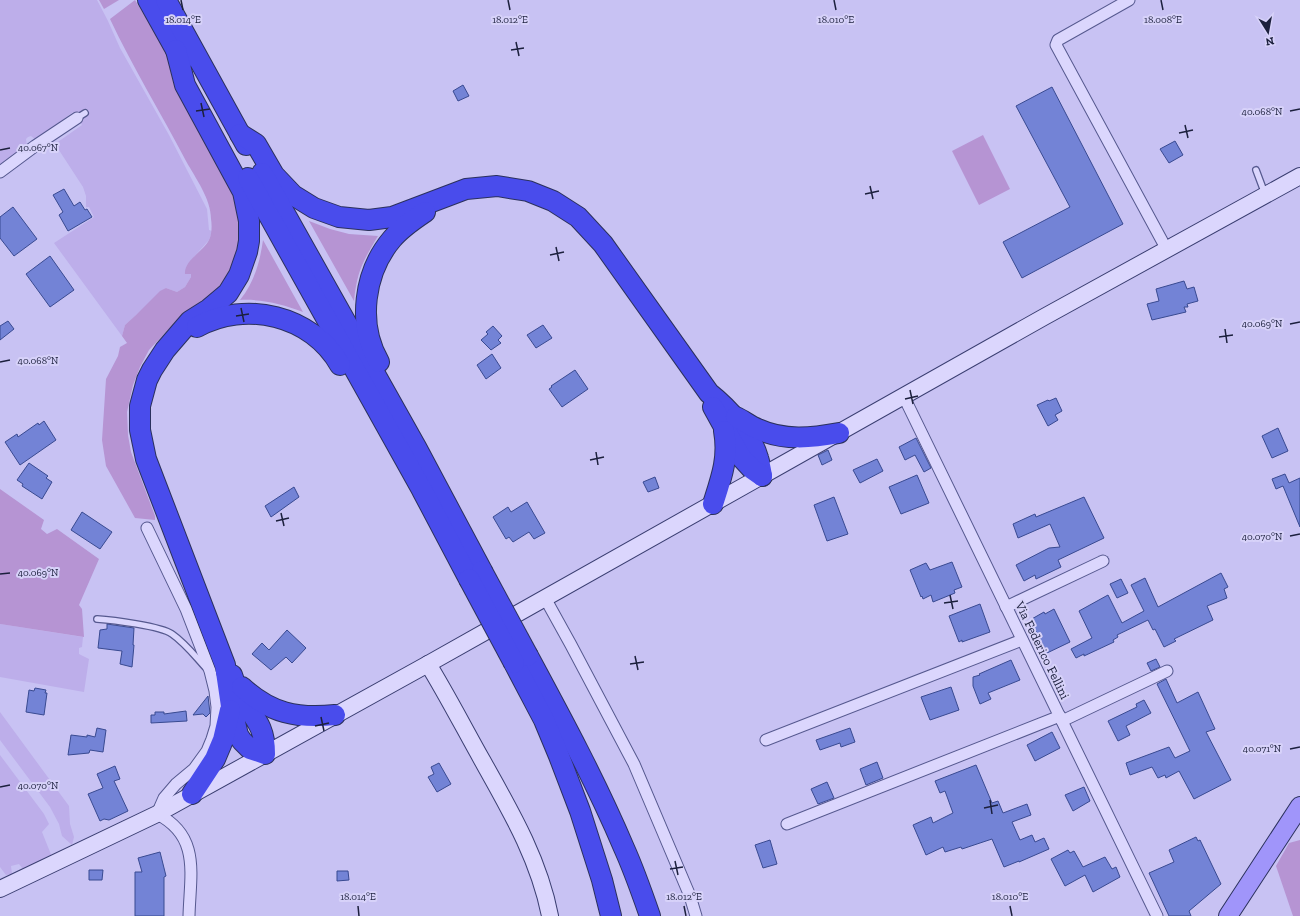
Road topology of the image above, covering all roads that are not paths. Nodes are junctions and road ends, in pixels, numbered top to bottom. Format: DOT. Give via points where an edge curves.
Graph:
graph roads {
  1 [pos="148,0"];
  2 [pos="166,0"];
  3 [pos="1129,0"];
  4 [pos="176,50"];
  5 [pos="81,116"];
  6 [pos="240,134"];
  7 [pos="1256,170"];
  8 [pos="0,172"];
  9 [pos="1300,176"];
  10 [pos="1265,195"];
  11 [pos="446,197"];
  12 [pos="1167,250"];
  13 [pos="172,342"];
  14 [pos="904,397"];
  15 [pos="727,420"];
  16 [pos="839,433"];
  17 [pos="417,449"];
  18 [pos="762,476"];
  19 [pos="416,479"];
  20 [pos="713,504"];
  21 [pos="147,528"];
  22 [pos="1103,561"];
  23 [pos="475,575"];
  24 [pos="545,598"];
  25 [pos="1006,607"];
  26 [pos="97,619"];
  27 [pos="1022,640"];
  28 [pos="521,659"];
  29 [pos="428,664"];
  30 [pos="222,671"];
  31 [pos="1167,671"];
  32 [pos="231,706"];
  33 [pos="335,715"];
  34 [pos="1061,719"];
  35 [pos="766,740"];
  36 [pos="265,754"];
  37 [pos="192,794"];
  38 [pos="1300,806"];
  39 [pos="156,814"];
  40 [pos="787,824"];
  41 [pos="0,889"];
  42 [pos="189,916"];
  43 [pos="550,916"];
  44 [pos="612,916"];
  45 [pos="650,916"];
  46 [pos="696,916"];
  47 [pos="1157,916"];
  48 [pos="1228,916"];
  1 -- 4 [label="highway"];
  2 -- 6 [label="highway"];
  3 -- 12 [label="street" via="1058,40 1056,45"];
  4 -- 13 [label="highway" via="185,85 243,192 250,221 247,252 234,284 220,301 190,321"];
  4 -- 19 [label="highway"];
  5 -- 8 [label="street"];
  6 -- 11 [label="highway" via="256,144 274,175 293,195 314,208 339,218 368,220 392,217"];
  6 -- 17 [label="highway"];
  7 -- 10 [label="lane"];
  9 -- 10 [label="main road"];
  10 -- 12 [label="main road"];
  11 -- 15 [label="highway" via="466,189 497,186 528,190 553,201 578,217 602,244 709,393 714,409"];
  11 -- 17 [label="highway" via="392,238 375,266 367,289 367,326 371,344 404,404"];
  12 -- 14 [label="main road"];
  13 -- 19 [label="highway" via="208,321 237,314 273,316 308,330 326,345 338,361 381,439"];
  13 -- 30 [label="highway" via="157,361 143,393 140,418 142,445"];
  14 -- 16 [label="main road"];
  14 -- 25 [label="street, Via Federico Fellini"];
  15 -- 16 [label="highway" via="794,438 814,438"];
  15 -- 18 [label="highway" via="740,456"];
  15 -- 20 [label="highway" via="725,463"];
  16 -- 18 [label="main road"];
  17 -- 23 [label="highway"];
  18 -- 20 [label="main road"];
  19 -- 23 [label="highway"];
  20 -- 24 [label="main road"];
  21 -- 30 [label="street" via="186,609"];
  22 -- 25 [label="street"];
  23 -- 28 [label="highway, bridge"];
  24 -- 29 [label="main road"];
  24 -- 46 [label="street" via="634,764"];
  25 -- 27 [label="street, Via Federico Fellini"];
  26 -- 30 [label="lane" via="165,630"];
  27 -- 34 [label="street, Via Federico Fellini"];
  27 -- 35 [label="street"];
  28 -- 44 [label="highway" via="582,818"];
  28 -- 45 [label="highway" via="572,738 624,848"];
  29 -- 33 [label="main road"];
  29 -- 43 [label="main road" via="510,810 546,893"];
  30 -- 32 [label="highway"];
  30 -- 33 [label="highway" via="259,701 282,712 307,717"];
  30 -- 36 [label="highway" via="260,725 265,740"];
  30 -- 39 [label="street" via="215,691 216,726 206,752 194,769 164,798"];
  31 -- 34 [label="street"];
  32 -- 36 [label="highway" via="242,741 250,749"];
  32 -- 37 [label="highway" via="215,759"];
  33 -- 36 [label="main road"];
  34 -- 40 [label="street"];
  34 -- 47 [label="street, Via Federico Fellini"];
  36 -- 37 [label="main road"];
  37 -- 39 [label="main road"];
  38 -- 48 [label="main road"];
  39 -- 41 [label="main road"];
  39 -- 42 [label="street" via="169,820 187,843 191,860"];
}
